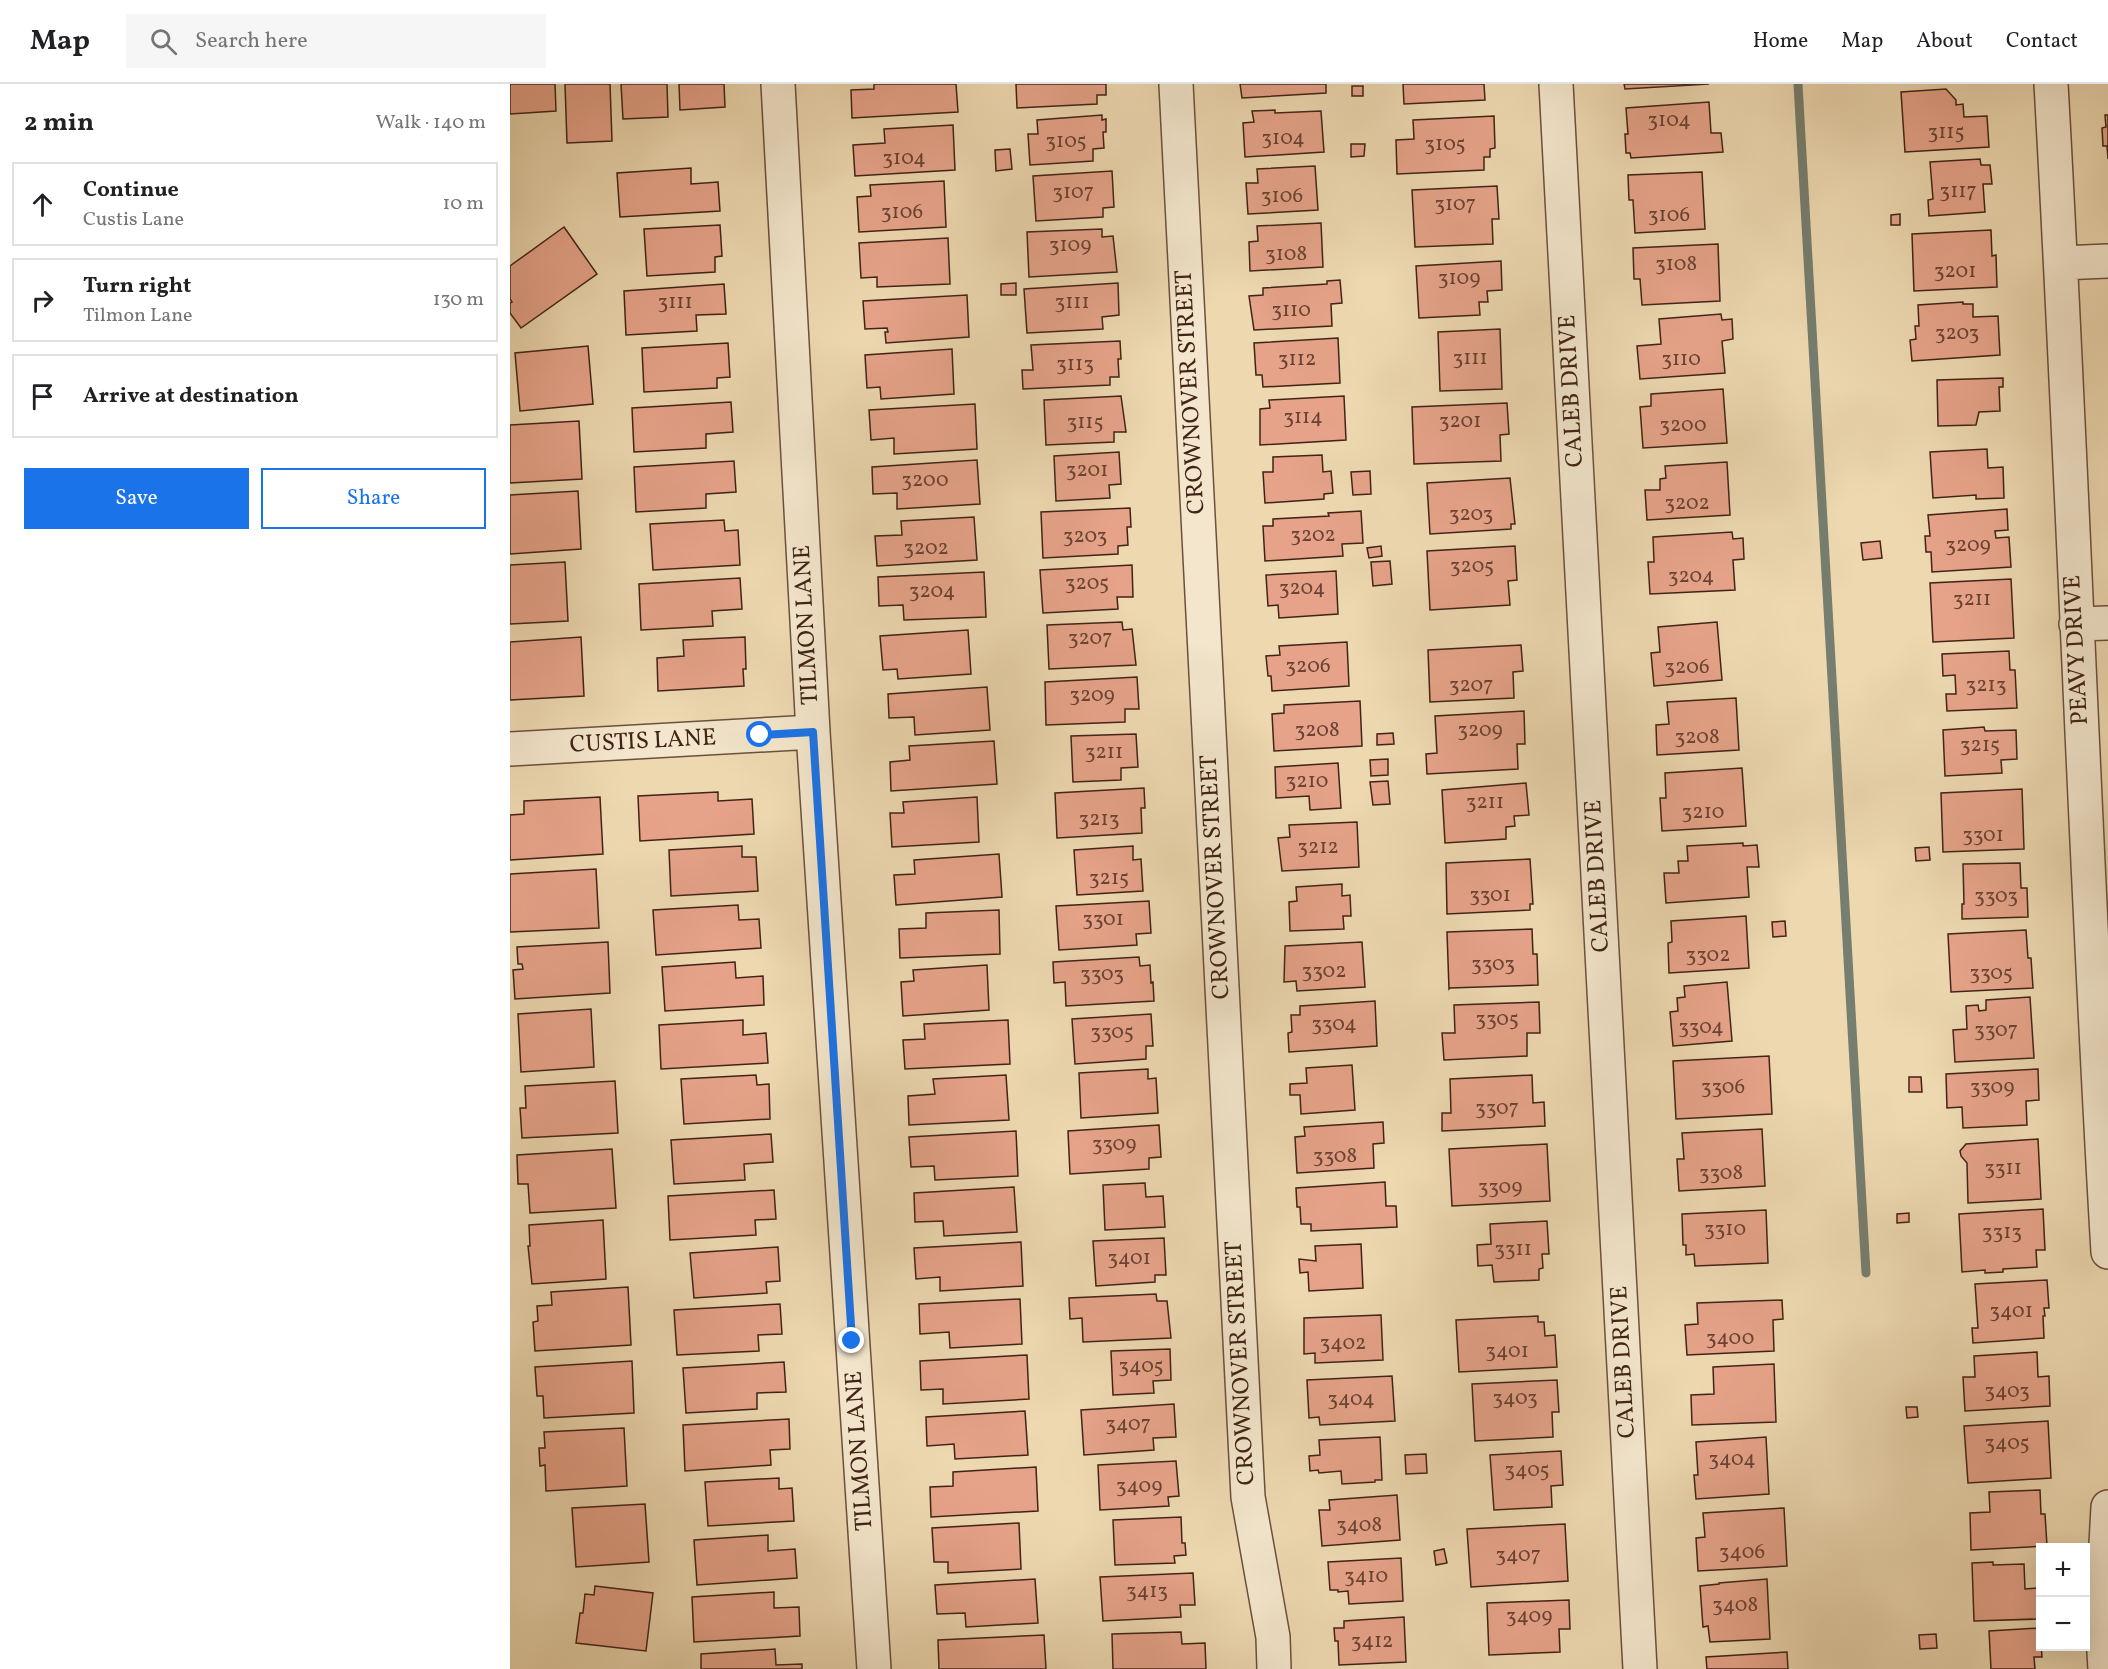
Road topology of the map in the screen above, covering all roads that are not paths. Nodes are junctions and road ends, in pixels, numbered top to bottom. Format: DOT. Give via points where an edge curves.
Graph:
graph roads {
  1 [pos="778,84"];
  2 [pos="1176,84"];
  3 [pos="1556,84"];
  4 [pos="2051,84"];
  5 [pos="2108,261"];
  6 [pos="2061,263"];
  7 [pos="2108,623"];
  8 [pos="2076,624"];
  9 [pos="813,732"];
  10 [pos="510,749"];
  11 [pos="2100,994"];
  12 [pos="2108,1252"];
  13 [pos="2108,1507"];
  14 [pos="2107,1551"];
  15 [pos="874,1669"];
  16 [pos="1274,1669"];
  17 [pos="1640,1669"];
  18 [pos="2105,1669"];
  1 -- 9 [label="street, TILMON LANE"];
  2 -- 16 [label="street, CROWNOVER STREET" via="1248,1497 1273,1637"];
  3 -- 17 [label="street, CALEB DRIVE"];
  4 -- 6 [label="street, PEAVY DRIVE"];
  5 -- 6 [label="street"];
  6 -- 8 [label="street, PEAVY DRIVE"];
  7 -- 8 [label="street"];
  8 -- 11 [label="street, PEAVY DRIVE"];
  9 -- 10 [label="street, CUSTIS LANE"];
  9 -- 15 [label="street, TILMON LANE"];
  11 -- 12 [label="street, PEAVY DRIVE"];
  13 -- 14 [label="street"];
  14 -- 18 [label="street" via="2102,1619"];
}
